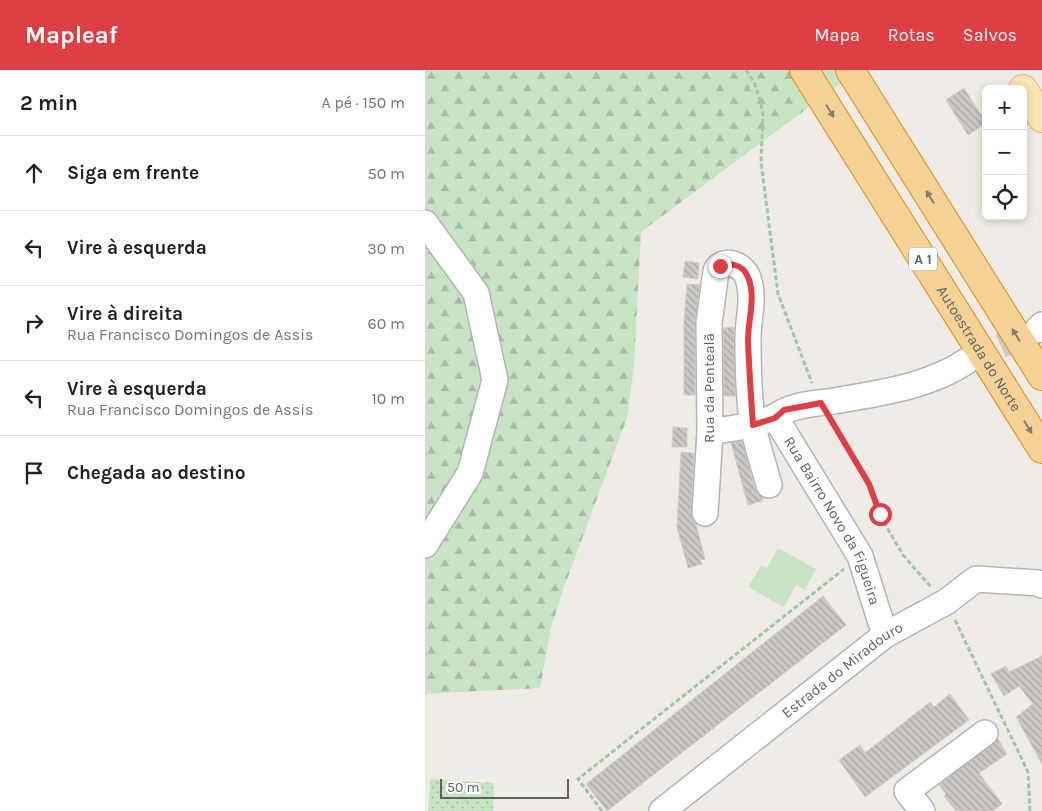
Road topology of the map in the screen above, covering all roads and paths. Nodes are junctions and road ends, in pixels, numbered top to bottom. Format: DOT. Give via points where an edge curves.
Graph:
graph roads {
  1 [pos="746,70"];
  2 [pos="804,70"];
  3 [pos="850,70"];
  4 [pos="1011,70"];
  5 [pos="1020,85"];
  6 [pos="1027,95"];
  7 [pos="1042,118"];
  8 [pos="425,223"];
  9 [pos="967,361"];
  10 [pos="1042,376"];
  11 [pos="821,403"];
  12 [pos="764,421"];
  13 [pos="709,432"];
  14 [pos="1042,449"];
  15 [pos="769,485"];
  16 [pos="705,512"];
  17 [pos="425,545"];
  18 [pos="861,556"];
  19 [pos="1042,585"];
  20 [pos="946,602"];
  21 [pos="885,635"];
  22 [pos="963,636"];
  23 [pos="973,657"];
  24 [pos="985,733"];
  25 [pos="602,811"];
  26 [pos="662,811"];
  27 [pos="922,811"];
  1 -- 11 [label="path" via="755,84 763,112 761,162 778,294"];
  2 -- 14 [label="highway, Autoestrada do Norte / A 1, one-way"];
  10 -- 3 [label="highway, A 1, one-way"];
  4 -- 5 [label="main road"];
  6 -- 7 [label="main road"];
  8 -- 17 [label="street" via="476,293 495,380 470,473"];
  9 -- 11 [label="street" via="925,383"];
  11 -- 12 [label="street" via="784,410"];
  11 -- 20 [label="path" via="869,484 880,514 903,555"];
  12 -- 13 [label="street"];
  12 -- 13 [label="street, Rua da Pentealã" via="748,338 752,310 749,280 740,267 731,264 720,266 716,271 709,323"];
  12 -- 15 [label="street"];
  12 -- 18 [label="street, Rua Bairro Novo da Figueira"];
  13 -- 16 [label="street, Rua da Pentealã"];
  18 -- 21 [label="street, Rua Bairro Novo da Figueira"];
  18 -- 25 [label="path" via="578,779"];
  19 -- 20 [label="street, Estrada do Miradouro" via="976,579"];
  20 -- 21 [label="street, Estrada do Miradouro"];
  21 -- 26 [label="street, Estrada do Miradouro"];
  22 -- 23 [label="path"];
  24 -- 27 [label="street" via="907,791"];
}
